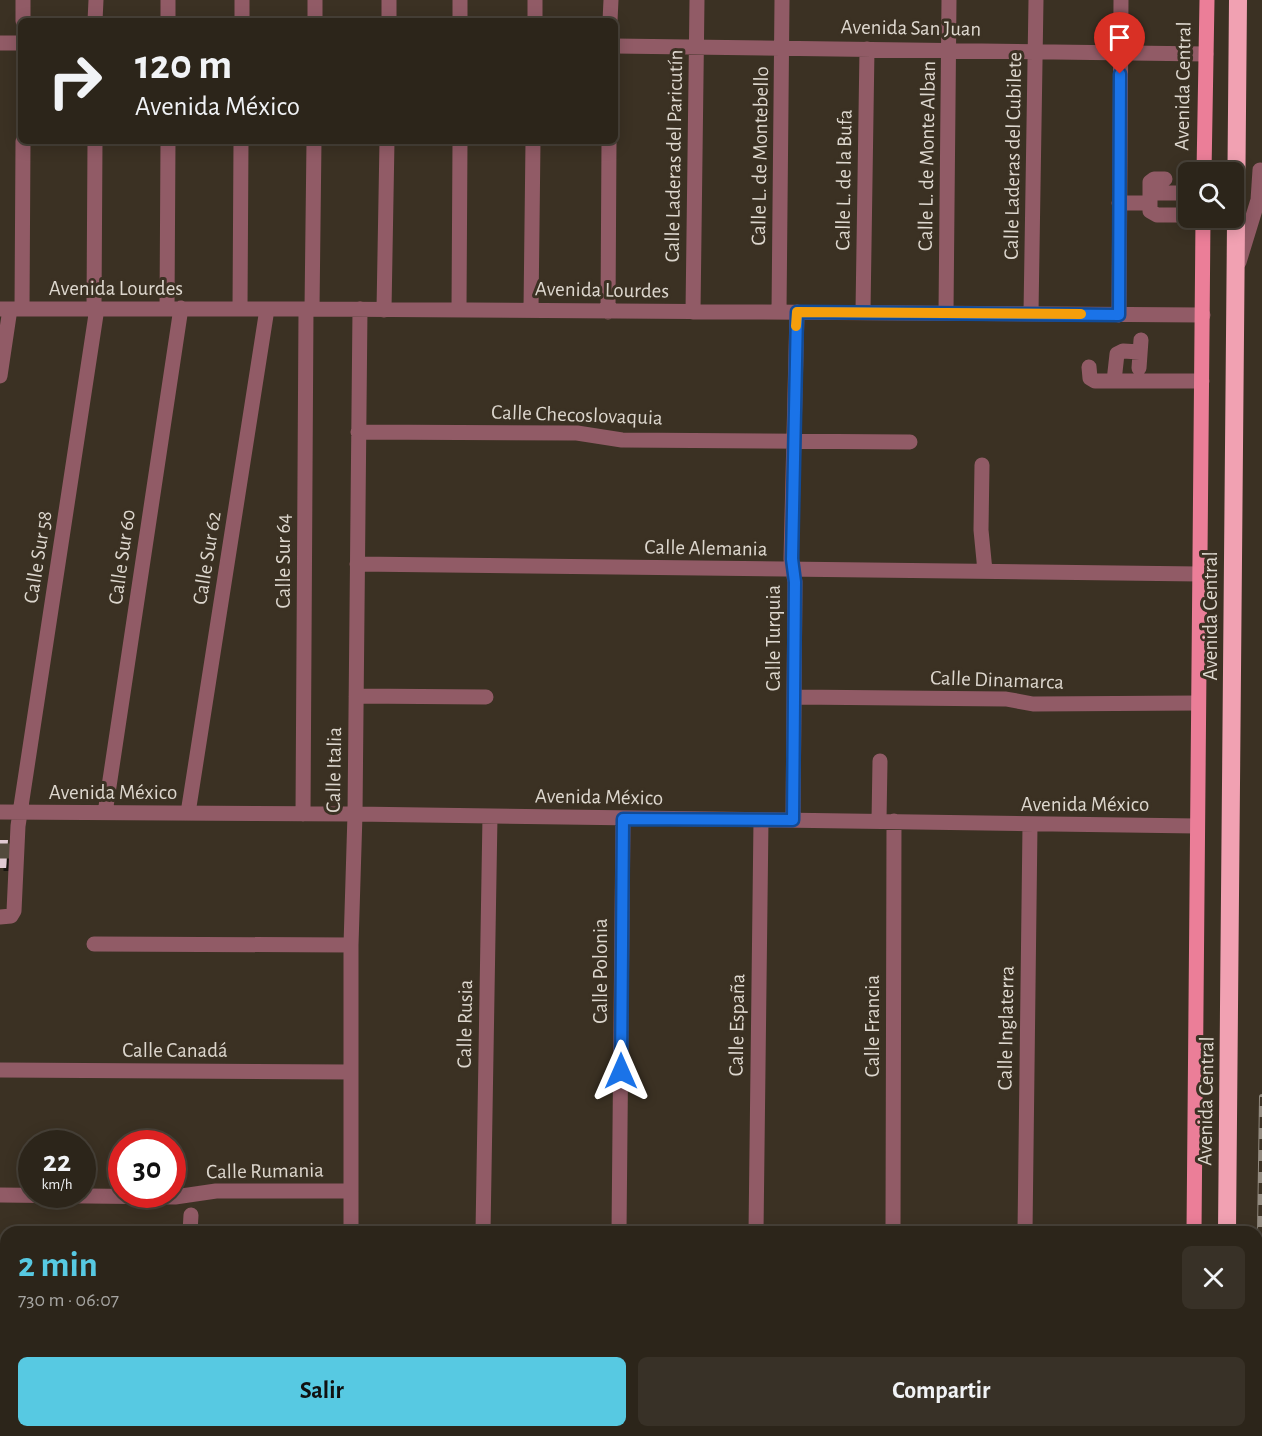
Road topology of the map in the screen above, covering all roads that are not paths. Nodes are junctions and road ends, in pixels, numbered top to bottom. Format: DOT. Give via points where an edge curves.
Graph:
graph roads {
  1 [pos="23,0"];
  2 [pos="96,0"];
  3 [pos="168,0"];
  4 [pos="242,0"];
  5 [pos="315,0"];
  6 [pos="389,0"];
  7 [pos="460,0"];
  8 [pos="535,0"];
  9 [pos="611,0"];
  10 [pos="697,0"];
  11 [pos="782,0"];
  12 [pos="949,0"];
  13 [pos="1036,0"];
  14 [pos="1121,0"];
  15 [pos="1207,0"];
  16 [pos="1226,0"];
  17 [pos="1238,0"];
  18 [pos="23,18"];
  19 [pos="96,18"];
  20 [pos="168,18"];
  21 [pos="242,18"];
  22 [pos="315,18"];
  23 [pos="388,18"];
  24 [pos="460,18"];
  25 [pos="535,18"];
  26 [pos="610,18"];
  27 [pos="0,43"];
  28 [pos="18,43"];
  29 [pos="618,46"];
  30 [pos="696,47"];
  31 [pos="782,48"];
  32 [pos="867,49"];
  33 [pos="949,50"];
  34 [pos="1035,50"];
  35 [pos="1237,51"];
  36 [pos="1120,52"];
  37 [pos="1206,54"];
  38 [pos="22,144"];
  39 [pos="95,144"];
  40 [pos="168,144"];
  41 [pos="241,144"];
  42 [pos="314,144"];
  43 [pos="387,144"];
  44 [pos="459,144"];
  45 [pos="533,144"];
  46 [pos="609,144"];
  47 [pos="1204,162"];
  48 [pos="1260,170"];
  49 [pos="1165,179"];
  50 [pos="1178,194"];
  51 [pos="1150,198"];
  52 [pos="1119,203"];
  53 [pos="1178,215"];
  54 [pos="1203,228"];
  55 [pos="1235,274"];
  56 [pos="95,308"];
  57 [pos="174,308"];
  58 [pos="11,309"];
  59 [pos="240,309"];
  60 [pos="267,309"];
  61 [pos="309,309"];
  62 [pos="360,309"];
  63 [pos="459,309"];
  64 [pos="384,310"];
  65 [pos="531,310"];
  66 [pos="862,311"];
  67 [pos="608,312"];
  68 [pos="693,312"];
  69 [pos="779,312"];
  70 [pos="797,312"];
  71 [pos="946,312"];
  72 [pos="1031,313"];
  73 [pos="1119,315"];
  74 [pos="1203,315"];
  75 [pos="1089,367"];
  76 [pos="1139,368"];
  77 [pos="0,376"];
  78 [pos="1114,381"];
  79 [pos="1202,381"];
  80 [pos="358,432"];
  81 [pos="794,440"];
  82 [pos="910,442"];
  83 [pos="982,465"];
  84 [pos="357,564"];
  85 [pos="793,571"];
  86 [pos="985,571"];
  87 [pos="1199,574"];
  88 [pos="356,696"];
  89 [pos="486,697"];
  90 [pos="795,697"];
  91 [pos="1198,703"];
  92 [pos="880,761"];
  93 [pos="0,812"];
  94 [pos="20,812"];
  95 [pos="105,813"];
  96 [pos="188,813"];
  97 [pos="303,814"];
  98 [pos="355,814"];
  99 [pos="490,816"];
  100 [pos="623,819"];
  101 [pos="761,820"];
  102 [pos="793,820"];
  103 [pos="886,821"];
  104 [pos="1030,825"];
  105 [pos="1197,826"];
  106 [pos="0,917"];
  107 [pos="94,944"];
  108 [pos="351,945"];
  109 [pos="0,1070"];
  110 [pos="351,1072"];
  111 [pos="351,1191"];
  112 [pos="0,1195"];
  113 [pos="190,1215"];
  114 [pos="190,1226"];
  115 [pos="351,1226"];
  116 [pos="483,1226"];
  117 [pos="619,1226"];
  118 [pos="756,1226"];
  119 [pos="893,1226"];
  120 [pos="1024,1226"];
  121 [pos="1194,1226"];
  122 [pos="1227,1226"];
  1 -- 18 [label="street"];
  2 -- 19 [label="street"];
  3 -- 20 [label="street"];
  4 -- 21 [label="street"];
  5 -- 22 [label="street"];
  6 -- 23 [label="street"];
  7 -- 24 [label="street"];
  8 -- 25 [label="street"];
  9 -- 26 [label="street"];
  10 -- 30 [label="street, Calle Laderas del Paricutín"];
  11 -- 31 [label="street, Calle L. de Montebello"];
  12 -- 33 [label="street, Calle L. de Monte Alban"];
  13 -- 34 [label="street, Calle Laderas del Cubilete"];
  14 -- 36 [label="street"];
  15 -- 37 [label="main road, Avenida Central"];
  16 -- 35 [label="highway"];
  17 -- 35 [label="highway, Avenida Central"];
  27 -- 28 [label="street"];
  29 -- 30 [label="street, Avenida San Juan"];
  30 -- 31 [label="street, Avenida San Juan"];
  30 -- 68 [label="street, Calle Laderas del Paricutín"];
  31 -- 32 [label="street, Avenida San Juan"];
  31 -- 69 [label="street, Calle L. de Montebello"];
  32 -- 33 [label="street, Avenida San Juan"];
  32 -- 66 [label="street, Calle L. de la Bufa"];
  33 -- 34 [label="street, Avenida San Juan"];
  33 -- 71 [label="street, Calle L. de Monte Alban"];
  34 -- 36 [label="street, Avenida San Juan"];
  34 -- 72 [label="street, Calle Laderas del Cubilete"];
  35 -- 55 [label="highway, Avenida Central"];
  36 -- 37 [label="street, Avenida San Juan"];
  36 -- 52 [label="street"];
  37 -- 47 [label="main road, Avenida Central"];
  38 -- 58 [label="street"];
  39 -- 56 [label="street, Calle Sur 58"];
  40 -- 57 [label="street, Calle Sur 60"];
  41 -- 59 [label="street"];
  42 -- 61 [label="street, Calle Sur 64"];
  43 -- 64 [label="street"];
  44 -- 63 [label="street"];
  45 -- 65 [label="street"];
  46 -- 67 [label="street"];
  48 -- 55 [label="street" via="1258,200"];
  49 -- 51 [label="street" via="1151,181"];
  50 -- 51 [label="street"];
  51 -- 52 [label="street"];
  51 -- 53 [label="street" via="1153,214"];
  52 -- 73 [label="street"];
  54 -- 74 [label="main road, Avenida Central"];
  55 -- 122 [label="highway, Avenida Central"];
  56 -- 57 [label="street, Avenida Lourdes"];
  56 -- 58 [label="street, Avenida Lourdes"];
  56 -- 94 [label="street, Calle Sur 58"];
  57 -- 59 [label="street, Avenida Lourdes"];
  57 -- 95 [label="street, Calle Sur 60"];
  58 -- 77 [label="street"];
  59 -- 60 [label="street, Avenida Lourdes"];
  60 -- 61 [label="street, Avenida Lourdes"];
  60 -- 96 [label="street, Calle Sur 62"];
  61 -- 62 [label="street, Avenida Lourdes"];
  61 -- 97 [label="street, Calle Sur 64"];
  62 -- 64 [label="street, Avenida Lourdes"];
  62 -- 80 [label="street, Calle Italia"];
  63 -- 64 [label="street, Avenida Lourdes"];
  63 -- 65 [label="street, Avenida Lourdes"];
  65 -- 67 [label="street, Avenida Lourdes"];
  66 -- 70 [label="street, Avenida Lourdes"];
  66 -- 71 [label="street, Avenida Lourdes"];
  67 -- 68 [label="street, Avenida Lourdes"];
  68 -- 69 [label="street, Avenida Lourdes"];
  69 -- 70 [label="street, Avenida Lourdes"];
  70 -- 81 [label="street, Calle Turquia"];
  71 -- 72 [label="street, Avenida Lourdes"];
  72 -- 73 [label="street, Avenida Lourdes"];
  73 -- 74 [label="street, Avenida Lourdes"];
  74 -- 79 [label="main road, Avenida Central"];
  75 -- 78 [label="street" via="1094,381"];
  76 -- 78 [label="street" via="1140,346 1122,351 1117,354"];
  78 -- 79 [label="street"];
  79 -- 87 [label="main road, Avenida Central"];
  80 -- 81 [label="street, Calle Checoslovaquia" via="577,433 622,440"];
  80 -- 84 [label="street, Calle Italia"];
  81 -- 82 [label="street, Calle Checoslovaquia"];
  81 -- 85 [label="street, Calle Turquia"];
  83 -- 86 [label="street"];
  84 -- 85 [label="street, Calle Alemania"];
  84 -- 88 [label="street, Calle Italia"];
  85 -- 86 [label="street, Calle Alemania"];
  85 -- 90 [label="street, Calle Turquia"];
  86 -- 87 [label="street, Calle Alemania"];
  87 -- 91 [label="main road, Avenida Central"];
  88 -- 89 [label="street"];
  88 -- 98 [label="street, Calle Italia"];
  90 -- 91 [label="street, Calle Dinamarca" via="1006,699 1033,704"];
  90 -- 102 [label="street, Calle Turquia"];
  91 -- 105 [label="main road, Avenida Central"];
  92 -- 103 [label="street, Calle Francia"];
  93 -- 94 [label="street, Avenida México"];
  94 -- 95 [label="street, Avenida México"];
  94 -- 106 [label="street, Calle Sur 58" via="14,851 14,911 11,916"];
  95 -- 96 [label="street, Avenida México"];
  96 -- 97 [label="street, Avenida México"];
  97 -- 98 [label="street, Avenida México"];
  98 -- 99 [label="street, Avenida México"];
  98 -- 108 [label="street, Calle Italia"];
  99 -- 100 [label="street, Avenida México"];
  99 -- 116 [label="street, Calle Rusia"];
  100 -- 101 [label="street, Avenida México"];
  100 -- 117 [label="street, Calle Polonia"];
  101 -- 102 [label="street, Avenida México"];
  101 -- 118 [label="street, Calle España"];
  102 -- 103 [label="street, Avenida México"];
  103 -- 104 [label="street, Avenida México"];
  103 -- 119 [label="street, Calle Francia"];
  104 -- 105 [label="street, Avenida México"];
  104 -- 120 [label="street, Calle Inglaterra"];
  105 -- 121 [label="main road, Avenida Central"];
  107 -- 108 [label="street"];
  108 -- 110 [label="street, Calle Italia"];
  109 -- 110 [label="street, Calle Canadá"];
  110 -- 111 [label="street, Calle Italia"];
  111 -- 112 [label="street, Calle Rumania" via="216,1191 175,1197"];
  111 -- 115 [label="street, Calle Italia"];
  113 -- 114 [label="street"];
}
